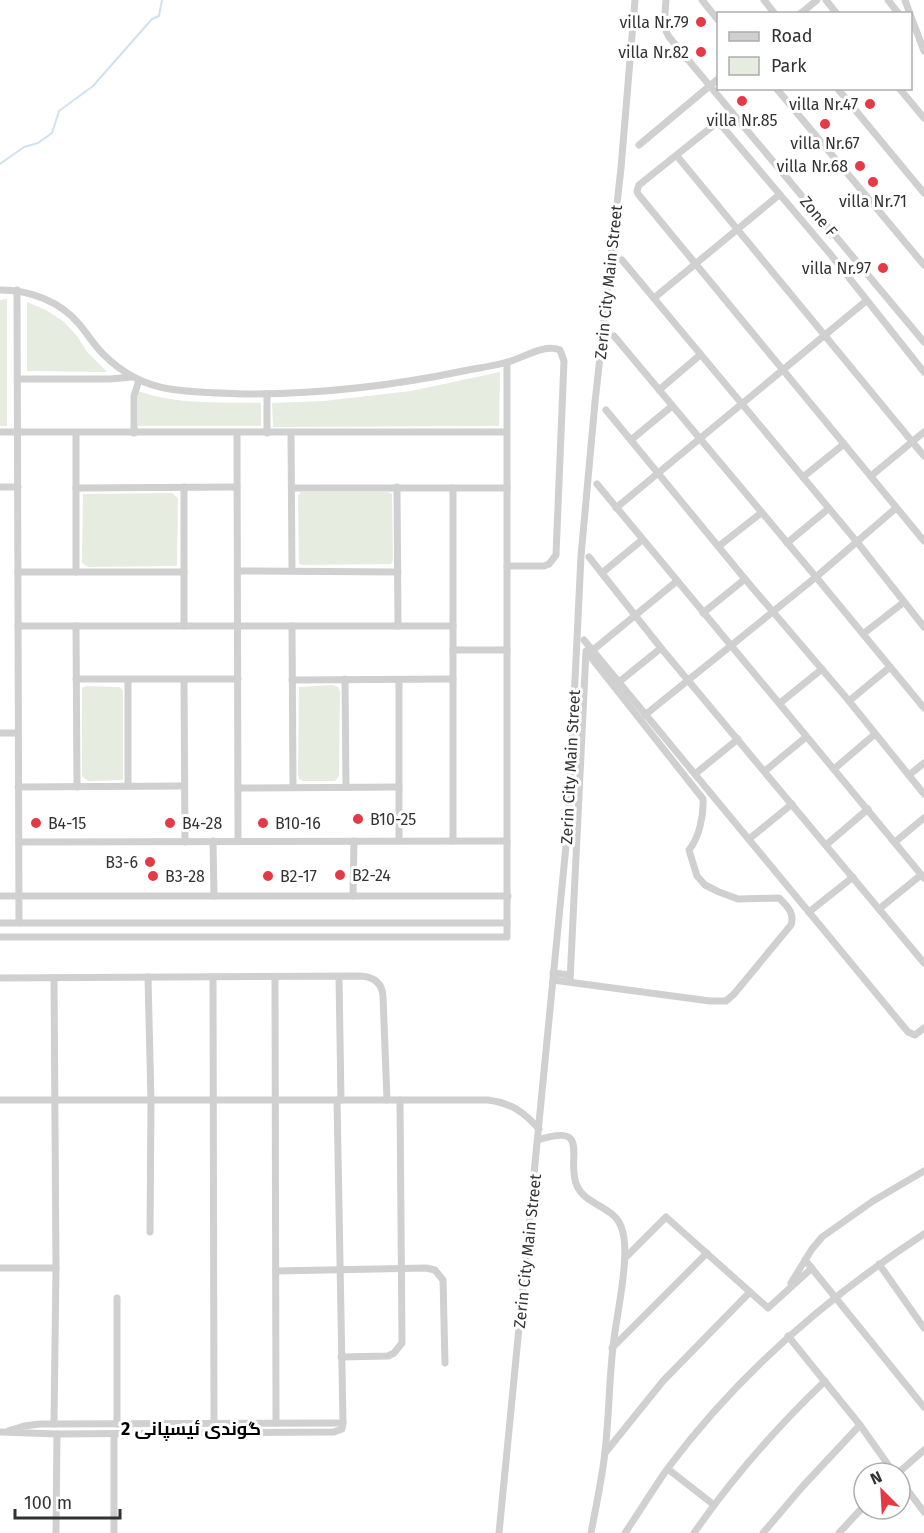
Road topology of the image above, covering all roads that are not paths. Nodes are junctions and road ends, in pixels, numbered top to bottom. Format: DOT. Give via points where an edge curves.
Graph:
graph roads {
  1 [pos="635,0"];
  2 [pos="666,0"];
  3 [pos="702,0"];
  4 [pos="764,0"];
  5 [pos="817,0"];
  6 [pos="826,0"];
  7 [pos="888,0"];
  8 [pos="773,12"];
  9 [pos="802,12"];
  10 [pos="835,12"];
  11 [pos="897,12"];
  12 [pos="717,19"];
  13 [pos="912,19"];
  14 [pos="912,28"];
  15 [pos="917,33"];
  16 [pos="924,51"];
  17 [pos="717,80"];
  18 [pos="711,85"];
  19 [pos="778,90"];
  20 [pos="839,90"];
  21 [pos="902,90"];
  22 [pos="924,118"];
  23 [pos="639,145"];
  24 [pos="677,156"];
  25 [pos="924,193"];
  26 [pos="779,195"];
  27 [pos="738,230"];
  28 [pos="622,260"];
  29 [pos="696,264"];
  30 [pos="924,265"];
  31 [pos="0,290"];
  32 [pos="17,290"];
  33 [pos="654,298"];
  34 [pos="866,301"];
  35 [pos="824,335"];
  36 [pos="614,336"];
  37 [pos="924,342"];
  38 [pos="700,355"];
  39 [pos="507,362"];
  40 [pos="783,369"];
  41 [pos="924,372"];
  42 [pos="18,379"];
  43 [pos="136,379"];
  44 [pos="659,390"];
  45 [pos="267,394"];
  46 [pos="741,404"];
  47 [pos="672,406"];
  48 [pos="606,410"];
  49 [pos="0,432"];
  50 [pos="17,432"];
  51 [pos="506,432"];
  52 [pos="924,432"];
  53 [pos="76,433"];
  54 [pos="134,433"];
  55 [pos="267,433"];
  56 [pos="291,433"];
  57 [pos="237,434"];
  58 [pos="699,439"];
  59 [pos="631,440"];
  60 [pos="912,442"];
  61 [pos="844,444"];
  62 [pos="924,456"];
  63 [pos="658,473"];
  64 [pos="871,476"];
  65 [pos="803,477"];
  66 [pos="597,484"];
  67 [pos="0,487"];
  68 [pos="18,487"];
  69 [pos="237,487"];
  70 [pos="398,487"];
  71 [pos="76,488"];
  72 [pos="184,488"];
  73 [pos="292,488"];
  74 [pos="453,488"];
  75 [pos="507,488"];
  76 [pos="616,508"];
  77 [pos="896,508"];
  78 [pos="828,509"];
  79 [pos="761,513"];
  80 [pos="642,540"];
  81 [pos="924,541"];
  82 [pos="857,542"];
  83 [pos="787,543"];
  84 [pos="719,546"];
  85 [pos="589,557"];
  86 [pos="507,566"];
  87 [pos="237,571"];
  88 [pos="292,571"];
  89 [pos="18,572"];
  90 [pos="76,572"];
  91 [pos="184,572"];
  92 [pos="398,572"];
  93 [pos="602,573"];
  94 [pos="816,577"];
  95 [pos="745,579"];
  96 [pos="677,581"];
  97 [pos="903,602"];
  98 [pos="774,611"];
  99 [pos="704,613"];
  100 [pos="635,616"];
  101 [pos="18,626"];
  102 [pos="76,626"];
  103 [pos="183,626"];
  104 [pos="238,626"];
  105 [pos="292,626"];
  106 [pos="398,626"];
  107 [pos="453,626"];
  108 [pos="924,627"];
  109 [pos="863,634"];
  110 [pos="584,640"];
  111 [pos="730,646"];
  112 [pos="661,648"];
  113 [pos="453,650"];
  114 [pos="507,650"];
  115 [pos="593,650"];
  116 [pos="890,667"];
  117 [pos="822,669"];
  118 [pos="76,679"];
  119 [pos="238,679"];
  120 [pos="345,679"];
  121 [pos="453,679"];
  122 [pos="129,680"];
  123 [pos="184,680"];
  124 [pos="292,680"];
  125 [pos="399,680"];
  126 [pos="687,680"];
  127 [pos="619,682"];
  128 [pos="924,694"];
  129 [pos="849,700"];
  130 [pos="917,700"];
  131 [pos="780,704"];
  132 [pos="924,708"];
  133 [pos="645,715"];
  134 [pos="0,733"];
  135 [pos="17,733"];
  136 [pos="875,734"];
  137 [pos="806,737"];
  138 [pos="738,739"];
  139 [pos="924,763"];
  140 [pos="834,769"];
  141 [pos="765,771"];
  142 [pos="695,774"];
  143 [pos="909,775"];
  144 [pos="128,786"];
  145 [pos="184,786"];
  146 [pos="18,787"];
  147 [pos="77,787"];
  148 [pos="293,787"];
  149 [pos="346,787"];
  150 [pos="399,787"];
  151 [pos="238,788"];
  152 [pos="924,794"];
  153 [pos="792,804"];
  154 [pos="868,809"];
  155 [pos="924,818"];
  156 [pos="749,839"];
  157 [pos="238,841"];
  158 [pos="354,841"];
  159 [pos="399,841"];
  160 [pos="453,841"];
  161 [pos="507,841"];
  162 [pos="19,842"];
  163 [pos="185,842"];
  164 [pos="213,842"];
  165 [pos="894,842"];
  166 [pos="826,845"];
  167 [pos="922,876"];
  168 [pos="853,877"];
  169 [pos="0,896"];
  170 [pos="19,896"];
  171 [pos="214,896"];
  172 [pos="353,896"];
  173 [pos="508,896"];
  174 [pos="879,909"];
  175 [pos="809,912"];
  176 [pos="0,923"];
  177 [pos="19,923"];
  178 [pos="65,923"];
  179 [pos="267,923"];
  180 [pos="507,924"];
  181 [pos="65,936"];
  182 [pos="267,936"];
  183 [pos="0,937"];
  184 [pos="924,963"];
  185 [pos="339,976"];
  186 [pos="553,976"];
  187 [pos="148,977"];
  188 [pos="213,977"];
  189 [pos="275,977"];
  190 [pos="0,978"];
  191 [pos="54,978"];
  192 [pos="570,978"];
  193 [pos="924,1028"];
  194 [pos="0,1100"];
  195 [pos="56,1100"];
  196 [pos="339,1100"];
  197 [pos="387,1100"];
  198 [pos="400,1100"];
  199 [pos="151,1101"];
  200 [pos="214,1101"];
  201 [pos="276,1101"];
  202 [pos="539,1129"];
  203 [pos="538,1140"];
  204 [pos="924,1171"];
  205 [pos="150,1232"];
  206 [pos="924,1234"];
  207 [pos="706,1253"];
  208 [pos="625,1258"];
  209 [pos="805,1260"];
  210 [pos="879,1264"];
  211 [pos="0,1268"];
  212 [pos="56,1268"];
  213 [pos="400,1268"];
  214 [pos="812,1268"];
  215 [pos="339,1269"];
  216 [pos="276,1271"];
  217 [pos="788,1290"];
  218 [pos="750,1292"];
  219 [pos="835,1296"];
  220 [pos="117,1298"];
  221 [pos="924,1328"];
  222 [pos="788,1336"];
  223 [pos="612,1348"];
  224 [pos="341,1357"];
  225 [pos="445,1363"];
  226 [pos="825,1381"];
  227 [pos="924,1407"];
  228 [pos="276,1423"];
  229 [pos="343,1423"];
  230 [pos="54,1424"];
  231 [pos="117,1424"];
  232 [pos="214,1424"];
  233 [pos="860,1425"];
  234 [pos="3,1432"];
  235 [pos="57,1434"];
  236 [pos="114,1434"];
  237 [pos="924,1450"];
  238 [pos="605,1453"];
  239 [pos="887,1461"];
  240 [pos="911,1461"];
  241 [pos="668,1469"];
  242 [pos="912,1496"];
  243 [pos="714,1504"];
  244 [pos="924,1512"];
  245 [pos="852,1519"];
  246 [pos="57,1533"];
  247 [pos="114,1533"];
  248 [pos="499,1533"];
  249 [pos="591,1533"];
  250 [pos="625,1533"];
  251 [pos="694,1533"];
  252 [pos="763,1533"];
  253 [pos="839,1533"];
  1 -- 186 [label="street, Zerin City Main Street" via="588,475 568,825"];
  2 -- 18 [label="street, Zone F" via="667,34"];
  3 -- 12 [label="street"];
  4 -- 8 [label="street"];
  5 -- 9 [label="street"];
  6 -- 10 [label="street"];
  7 -- 11 [label="street"];
  13 -- 15 [label="street"];
  14 -- 15 [label="street"];
  15 -- 16 [label="street"];
  17 -- 18 [label="street"];
  18 -- 23 [label="street"];
  18 -- 37 [label="street, Zone F"];
  19 -- 30 [label="street"];
  20 -- 25 [label="street"];
  21 -- 22 [label="street"];
  24 -- 26 [label="street" via="719,124"];
  24 -- 27 [label="street"];
  24 -- 29 [label="street" via="637,191"];
  26 -- 27 [label="street"];
  26 -- 34 [label="street"];
  27 -- 29 [label="street"];
  27 -- 35 [label="street"];
  28 -- 33 [label="street"];
  29 -- 33 [label="street"];
  29 -- 40 [label="street"];
  31 -- 32 [label="street"];
  32 -- 42 [label="street"];
  32 -- 43 [label="street" via="62,308 101,353"];
  33 -- 38 [label="street"];
  34 -- 35 [label="street"];
  34 -- 41 [label="street"];
  35 -- 40 [label="street"];
  35 -- 60 [label="street"];
  36 -- 44 [label="street"];
  38 -- 44 [label="street"];
  38 -- 46 [label="street"];
  39 -- 45 [label="street" via="359,389"];
  39 -- 51 [label="street"];
  39 -- 86 [label="street" via="556,348 564,361 555,555 544,566"];
  40 -- 46 [label="street"];
  40 -- 61 [label="street"];
  42 -- 43 [label="street"];
  42 -- 50 [label="street"];
  43 -- 45 [label="street" via="182,391"];
  43 -- 54 [label="street"];
  44 -- 47 [label="street"];
  45 -- 55 [label="street"];
  46 -- 58 [label="street"];
  46 -- 65 [label="street"];
  47 -- 58 [label="street"];
  47 -- 59 [label="street"];
  48 -- 59 [label="street"];
  49 -- 50 [label="street"];
  50 -- 53 [label="street"];
  50 -- 68 [label="street"];
  51 -- 56 [label="street"];
  51 -- 75 [label="street"];
  52 -- 60 [label="street"];
  53 -- 54 [label="street"];
  53 -- 71 [label="street"];
  54 -- 57 [label="street"];
  55 -- 56 [label="street"];
  55 -- 57 [label="street"];
  56 -- 73 [label="street"];
  57 -- 69 [label="street"];
  58 -- 63 [label="street"];
  58 -- 79 [label="street"];
  59 -- 63 [label="street"];
  60 -- 62 [label="street"];
  60 -- 64 [label="street"];
  61 -- 64 [label="street"];
  61 -- 65 [label="street"];
  63 -- 76 [label="street"];
  63 -- 84 [label="street"];
  64 -- 77 [label="street"];
  65 -- 78 [label="street"];
  66 -- 76 [label="street"];
  67 -- 68 [label="street"];
  68 -- 89 [label="street"];
  69 -- 72 [label="street"];
  69 -- 87 [label="street"];
  70 -- 73 [label="street"];
  70 -- 74 [label="street"];
  70 -- 92 [label="street"];
  71 -- 72 [label="street"];
  71 -- 90 [label="street"];
  72 -- 91 [label="street"];
  73 -- 88 [label="street"];
  74 -- 75 [label="street"];
  74 -- 107 [label="street"];
  75 -- 86 [label="street"];
  76 -- 80 [label="street"];
  77 -- 81 [label="street"];
  77 -- 82 [label="street"];
  78 -- 82 [label="street"];
  78 -- 83 [label="street"];
  79 -- 83 [label="street"];
  79 -- 84 [label="street"];
  80 -- 93 [label="street"];
  80 -- 96 [label="street"];
  82 -- 94 [label="street"];
  82 -- 97 [label="street"];
  83 -- 94 [label="street"];
  84 -- 95 [label="street"];
  85 -- 93 [label="street"];
  86 -- 114 [label="street"];
  87 -- 88 [label="street"];
  87 -- 104 [label="street"];
  88 -- 92 [label="street"];
  89 -- 90 [label="street"];
  89 -- 101 [label="street"];
  90 -- 91 [label="street"];
  91 -- 103 [label="street"];
  92 -- 106 [label="street"];
  93 -- 100 [label="street"];
  94 -- 98 [label="street"];
  94 -- 109 [label="street"];
  95 -- 98 [label="street"];
  95 -- 99 [label="street"];
  96 -- 99 [label="street"];
  96 -- 100 [label="street"];
  97 -- 108 [label="street"];
  97 -- 109 [label="street"];
  98 -- 111 [label="street"];
  98 -- 117 [label="street"];
  99 -- 111 [label="street"];
  100 -- 112 [label="street"];
  100 -- 115 [label="street"];
  101 -- 102 [label="street"];
  101 -- 135 [label="street"];
  102 -- 103 [label="street"];
  102 -- 118 [label="street"];
  103 -- 104 [label="street"];
  104 -- 105 [label="street"];
  104 -- 119 [label="street"];
  105 -- 106 [label="street"];
  105 -- 124 [label="street"];
  106 -- 107 [label="street"];
  107 -- 113 [label="street"];
  109 -- 116 [label="street"];
  110 -- 115 [label="street"];
  111 -- 126 [label="street"];
  111 -- 131 [label="street"];
  112 -- 126 [label="street"];
  112 -- 127 [label="street"];
  113 -- 114 [label="street"];
  113 -- 121 [label="street"];
  114 -- 161 [label="street"];
  115 -- 127 [label="street"];
  116 -- 129 [label="street"];
  116 -- 130 [label="street"];
  117 -- 129 [label="street"];
  117 -- 131 [label="street"];
  118 -- 122 [label="street"];
  118 -- 147 [label="street"];
  119 -- 123 [label="street"];
  119 -- 151 [label="street"];
  120 -- 124 [label="street"];
  120 -- 125 [label="street"];
  120 -- 149 [label="street"];
  121 -- 125 [label="street"];
  121 -- 160 [label="street"];
  122 -- 123 [label="street"];
  122 -- 144 [label="street"];
  123 -- 145 [label="street"];
  124 -- 148 [label="street"];
  125 -- 150 [label="street"];
  126 -- 133 [label="street"];
  126 -- 138 [label="street"];
  127 -- 133 [label="street"];
  128 -- 130 [label="street"];
  129 -- 136 [label="street"];
  130 -- 132 [label="street"];
  131 -- 137 [label="street"];
  133 -- 142 [label="street"];
  134 -- 135 [label="street"];
  135 -- 146 [label="street"];
  136 -- 140 [label="street"];
  136 -- 143 [label="street"];
  137 -- 140 [label="street"];
  137 -- 141 [label="street"];
  138 -- 141 [label="street"];
  138 -- 142 [label="street"];
  139 -- 143 [label="street"];
  140 -- 154 [label="street"];
  141 -- 153 [label="street"];
  142 -- 156 [label="street"];
  143 -- 152 [label="street"];
  144 -- 145 [label="street"];
  144 -- 147 [label="street"];
  145 -- 163 [label="street"];
  146 -- 147 [label="street"];
  146 -- 162 [label="street"];
  148 -- 149 [label="street"];
  148 -- 151 [label="street"];
  149 -- 150 [label="street"];
  150 -- 159 [label="street"];
  151 -- 157 [label="street"];
  153 -- 156 [label="street"];
  153 -- 166 [label="street"];
  154 -- 165 [label="street"];
  154 -- 166 [label="street"];
  155 -- 165 [label="street"];
  156 -- 175 [label="street"];
  157 -- 158 [label="street"];
  157 -- 164 [label="street"];
  158 -- 159 [label="street"];
  158 -- 172 [label="street"];
  159 -- 160 [label="street"];
  160 -- 161 [label="street"];
  161 -- 173 [label="street"];
  162 -- 163 [label="street"];
  162 -- 170 [label="street"];
  163 -- 164 [label="street"];
  164 -- 171 [label="street"];
  165 -- 167 [label="street"];
  166 -- 168 [label="street"];
  167 -- 174 [label="street"];
  168 -- 174 [label="street"];
  168 -- 175 [label="street"];
  169 -- 170 [label="street"];
  170 -- 171 [label="street"];
  170 -- 177 [label="street"];
  171 -- 172 [label="street"];
  172 -- 173 [label="street"];
  173 -- 180 [label="street"];
  174 -- 184 [label="street"];
  175 -- 193 [label="street" via="908,1032 915,1035"];
  176 -- 177 [label="street"];
  177 -- 178 [label="street"];
  178 -- 179 [label="street"];
  178 -- 181 [label="street"];
  179 -- 180 [label="street"];
  179 -- 182 [label="street"];
  180 -- 182 [label="street" via="507,937"];
  181 -- 182 [label="street"];
  181 -- 183 [label="street"];
  185 -- 189 [label="street"];
  185 -- 196 [label="street"];
  185 -- 197 [label="street" via="373,979 383,990"];
  186 -- 192 [label="street"];
  186 -- 202 [label="street, Zerin City Main Street"];
  187 -- 188 [label="street"];
  187 -- 191 [label="street"];
  187 -- 199 [label="street"];
  188 -- 189 [label="street"];
  188 -- 200 [label="street"];
  189 -- 201 [label="street"];
  190 -- 191 [label="street"];
  191 -- 195 [label="street"];
  192 -- 192 [label="street" via="710,1001 726,1000 793,920 789,907 779,898 728,896 705,885 697,876 689,850 695,843 703,799 586,651"];
  194 -- 195 [label="street"];
  195 -- 199 [label="street"];
  195 -- 212 [label="street"];
  196 -- 197 [label="street"];
  196 -- 201 [label="street"];
  196 -- 215 [label="street"];
  197 -- 198 [label="street"];
  198 -- 202 [label="street" via="500,1102 524,1112"];
  198 -- 213 [label="street"];
  199 -- 200 [label="street"];
  199 -- 205 [label="street"];
  200 -- 201 [label="street"];
  200 -- 232 [label="street"];
  201 -- 216 [label="street"];
  202 -- 203 [label="street, Zerin City Main Street"];
  203 -- 208 [label="street" via="556,1134 572,1141 576,1185 585,1197 618,1220 624,1236"];
  203 -- 248 [label="street, Zerin City Main Street"];
  204 -- 209 [label="street" via="822,1238"];
  206 -- 210 [label="street"];
  207 -- 208 [label="street" via="666,1217"];
  207 -- 218 [label="street"];
  207 -- 223 [label="street"];
  208 -- 223 [label="street"];
  209 -- 214 [label="street"];
  209 -- 217 [label="street"];
  210 -- 219 [label="street"];
  210 -- 221 [label="street"];
  211 -- 212 [label="street"];
  212 -- 230 [label="street"];
  213 -- 215 [label="street"];
  213 -- 224 [label="street" via="399,1349 388,1356"];
  213 -- 225 [label="street" via="431,1268 442,1276"];
  214 -- 217 [label="street"];
  214 -- 219 [label="street"];
  215 -- 216 [label="street"];
  215 -- 224 [label="street"];
  216 -- 228 [label="street"];
  217 -- 218 [label="street" via="768,1308"];
  218 -- 238 [label="street" via="663,1381"];
  219 -- 222 [label="street"];
  219 -- 227 [label="street"];
  220 -- 231 [label="street"];
  222 -- 226 [label="street"];
  222 -- 241 [label="street" via="704,1424"];
  223 -- 238 [label="street"];
  224 -- 229 [label="street"];
  226 -- 233 [label="street"];
  226 -- 243 [label="street" via="784,1420"];
  228 -- 229 [label="street"];
  228 -- 232 [label="street"];
  229 -- 236 [label="street" via="340,1431 334,1432"];
  230 -- 231 [label="street"];
  230 -- 234 [label="street"];
  231 -- 232 [label="street"];
  233 -- 239 [label="street"];
  233 -- 252 [label="street"];
  234 -- 235 [label="street"];
  235 -- 236 [label="street"];
  235 -- 246 [label="street"];
  236 -- 247 [label="street"];
  237 -- 240 [label="street"];
  238 -- 249 [label="street"];
  241 -- 243 [label="street"];
  241 -- 250 [label="street"];
  242 -- 244 [label="street"];
  243 -- 251 [label="street"];
  245 -- 253 [label="street"];
}
